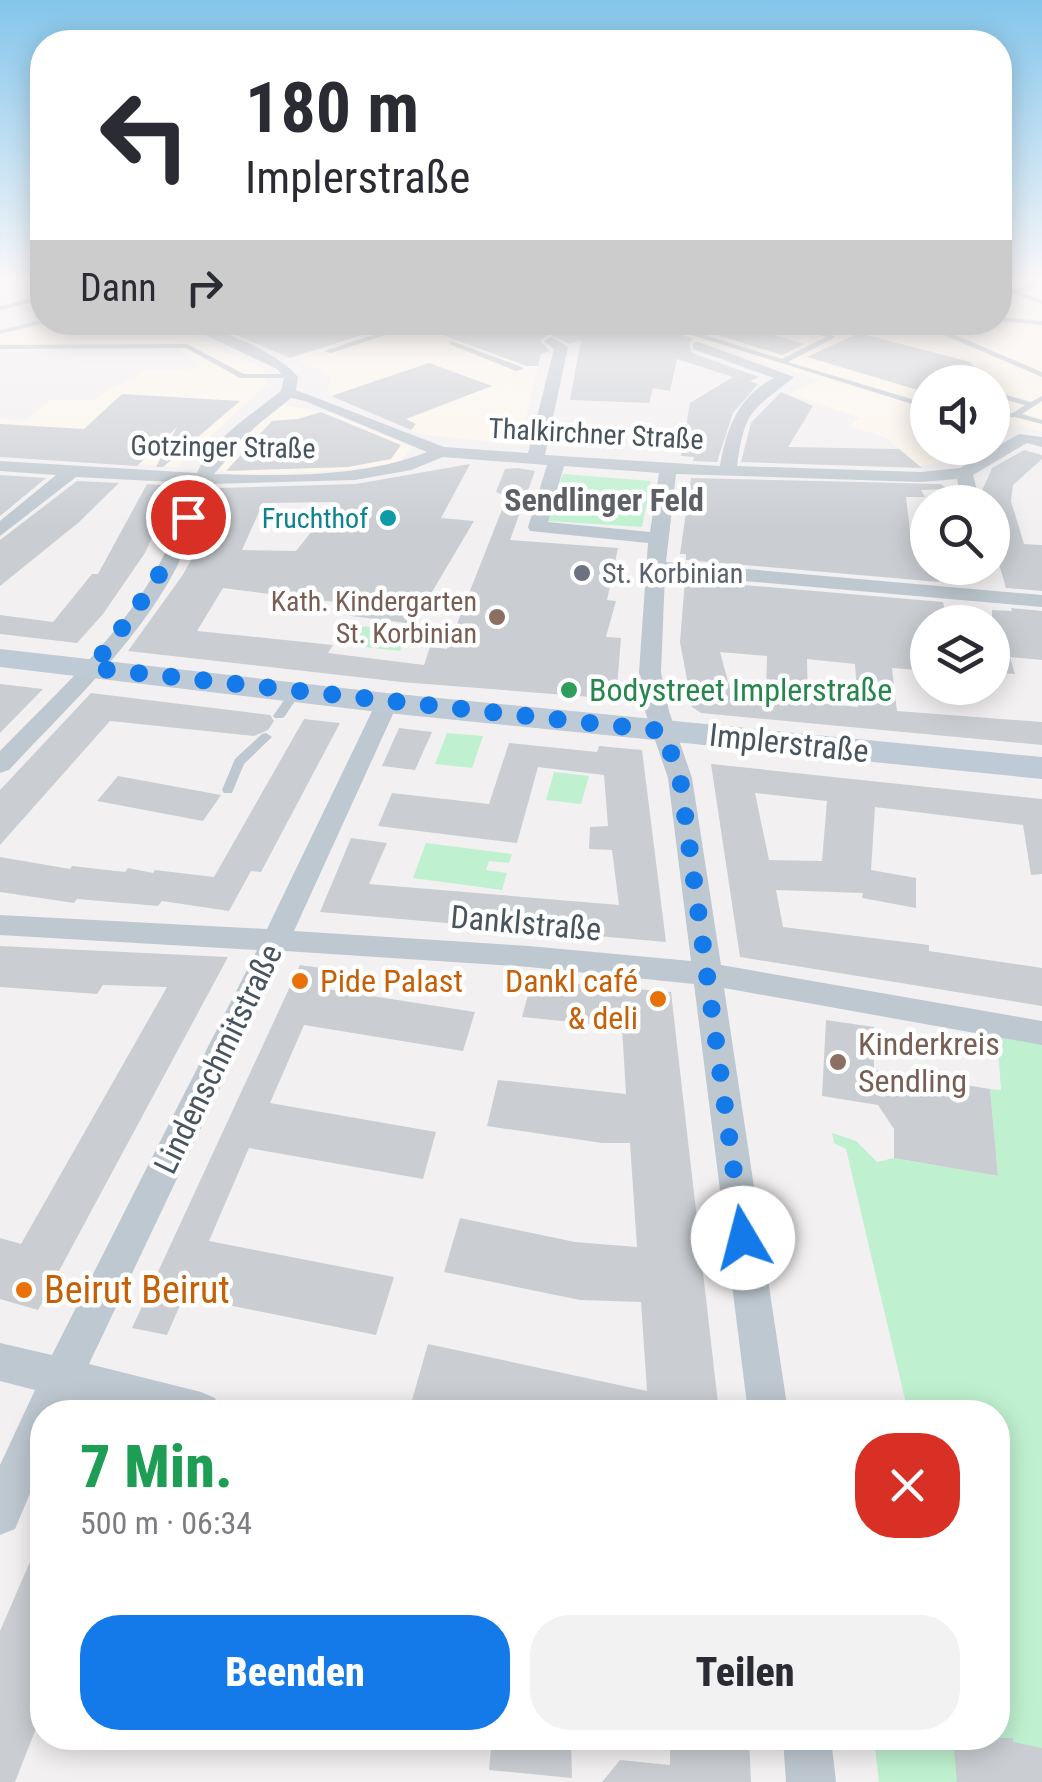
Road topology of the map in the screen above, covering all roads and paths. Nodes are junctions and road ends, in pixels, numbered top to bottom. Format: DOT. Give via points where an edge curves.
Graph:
graph roads {
  1 [pos="219,363"];
  2 [pos="276,363"];
  3 [pos="505,363"];
  4 [pos="557,363"];
  5 [pos="747,363"];
  6 [pos="786,363"];
  7 [pos="1013,363"];
  8 [pos="520,369"];
  9 [pos="290,376"];
  10 [pos="1042,376"];
  11 [pos="832,378"];
  12 [pos="816,388"];
  13 [pos="288,393"];
  14 [pos="1042,398"];
  15 [pos="1010,399"];
  16 [pos="910,402"];
  17 [pos="1030,404"];
  18 [pos="1010,415"];
  19 [pos="1015,415"];
  20 [pos="1042,422"];
  21 [pos="1042,442"];
  22 [pos="441,452"];
  23 [pos="535,460"];
  24 [pos="557,461"];
  25 [pos="0,466"];
  26 [pos="668,468"];
  27 [pos="728,469"];
  28 [pos="72,471"];
  29 [pos="964,473"];
  30 [pos="202,479"];
  31 [pos="967,485"];
  32 [pos="0,530"];
  33 [pos="659,538"];
  34 [pos="656,566"];
  35 [pos="990,585"];
  36 [pos="992,596"];
  37 [pos="1042,601"];
  38 [pos="0,658"];
  39 [pos="87,674"];
  40 [pos="387,703"];
  41 [pos="663,731"];
  42 [pos="266,737"];
  43 [pos="0,765"];
  44 [pos="1042,768"];
  45 [pos="228,790"];
  46 [pos="0,925"];
  47 [pos="277,938"];
  48 [pos="706,974"];
  49 [pos="1042,1033"];
  50 [pos="0,1362"];
  51 [pos="46,1400"];
  52 [pos="51,1400"];
  53 [pos="766,1400"];
  54 [pos="30,1447"];
  55 [pos="0,1514"];
  56 [pos="808,1750"];
  57 [pos="811,1782"];
  1 -- 9 [label="lane" via="243,376"];
  2 -- 9 [label="street"];
  3 -- 8 [label="lane"];
  4 -- 23 [label="street"];
  5 -- 27 [label="street" via="787,377 741,412"];
  6 -- 11 [label="lane"];
  7 -- 10 [label="lane"];
  9 -- 13 [label="street"];
  11 -- 12 [label="lane"];
  11 -- 16 [label="lane"];
  13 -- 22 [label="street, Thalkirchner Straße"];
  13 -- 30 [label="street" via="222,451"];
  14 -- 17 [label="lane"];
  15 -- 17 [label="lane"];
  17 -- 19 [label="lane"];
  18 -- 19 [label="lane"];
  19 -- 20 [label="lane"];
  21 -- 29 [label="street, Thalkirchner Straße" via="1024,437"];
  22 -- 23 [label="street, Thalkirchner Straße"];
  22 -- 30 [label="street, Gotzinger Straße" via="405,468"];
  23 -- 24 [label="street, Thalkirchner Straße"];
  24 -- 26 [label="street, Thalkirchner Straße"];
  24 -- 33 [label="street" via="537,528"];
  25 -- 28 [label="street, Gotzinger Straße"];
  26 -- 27 [label="street, Thalkirchner Straße"];
  26 -- 33 [label="street"];
  27 -- 29 [label="street, Thalkirchner Straße" via="880,478"];
  28 -- 30 [label="street, Gotzinger Straße"];
  28 -- 32 [label="street"];
  29 -- 31 [label="street"];
  30 -- 39 [label="street" via="172,558"];
  33 -- 34 [label="street"];
  34 -- 36 [label="street"];
  34 -- 41 [label="street" via="650,672"];
  35 -- 36 [label="street"];
  36 -- 37 [label="street"];
  38 -- 39 [label="main road, Implerstraße"];
  39 -- 40 [label="main road, Implerstraße" via="287,704"];
  39 -- 43 [label="street"];
  40 -- 41 [label="main road, Implerstraße"];
  40 -- 47 [label="street, Lindenschmitstraße"];
  41 -- 44 [label="main road, Implerstraße"];
  41 -- 48 [label="street" via="680,778"];
  42 -- 45 [label="lane" via="239,762"];
  46 -- 47 [label="street, Danklstraße"];
  47 -- 48 [label="street, Danklstraße"];
  47 -- 52 [label="street, Lindenschmitstraße"];
  48 -- 49 [label="street, Danklstraße"];
  48 -- 53 [label="street"];
  50 -- 51 [label="street"];
  54 -- 55 [label="street, Lindenschmitstraße"];
  56 -- 57 [label="street"];
}
